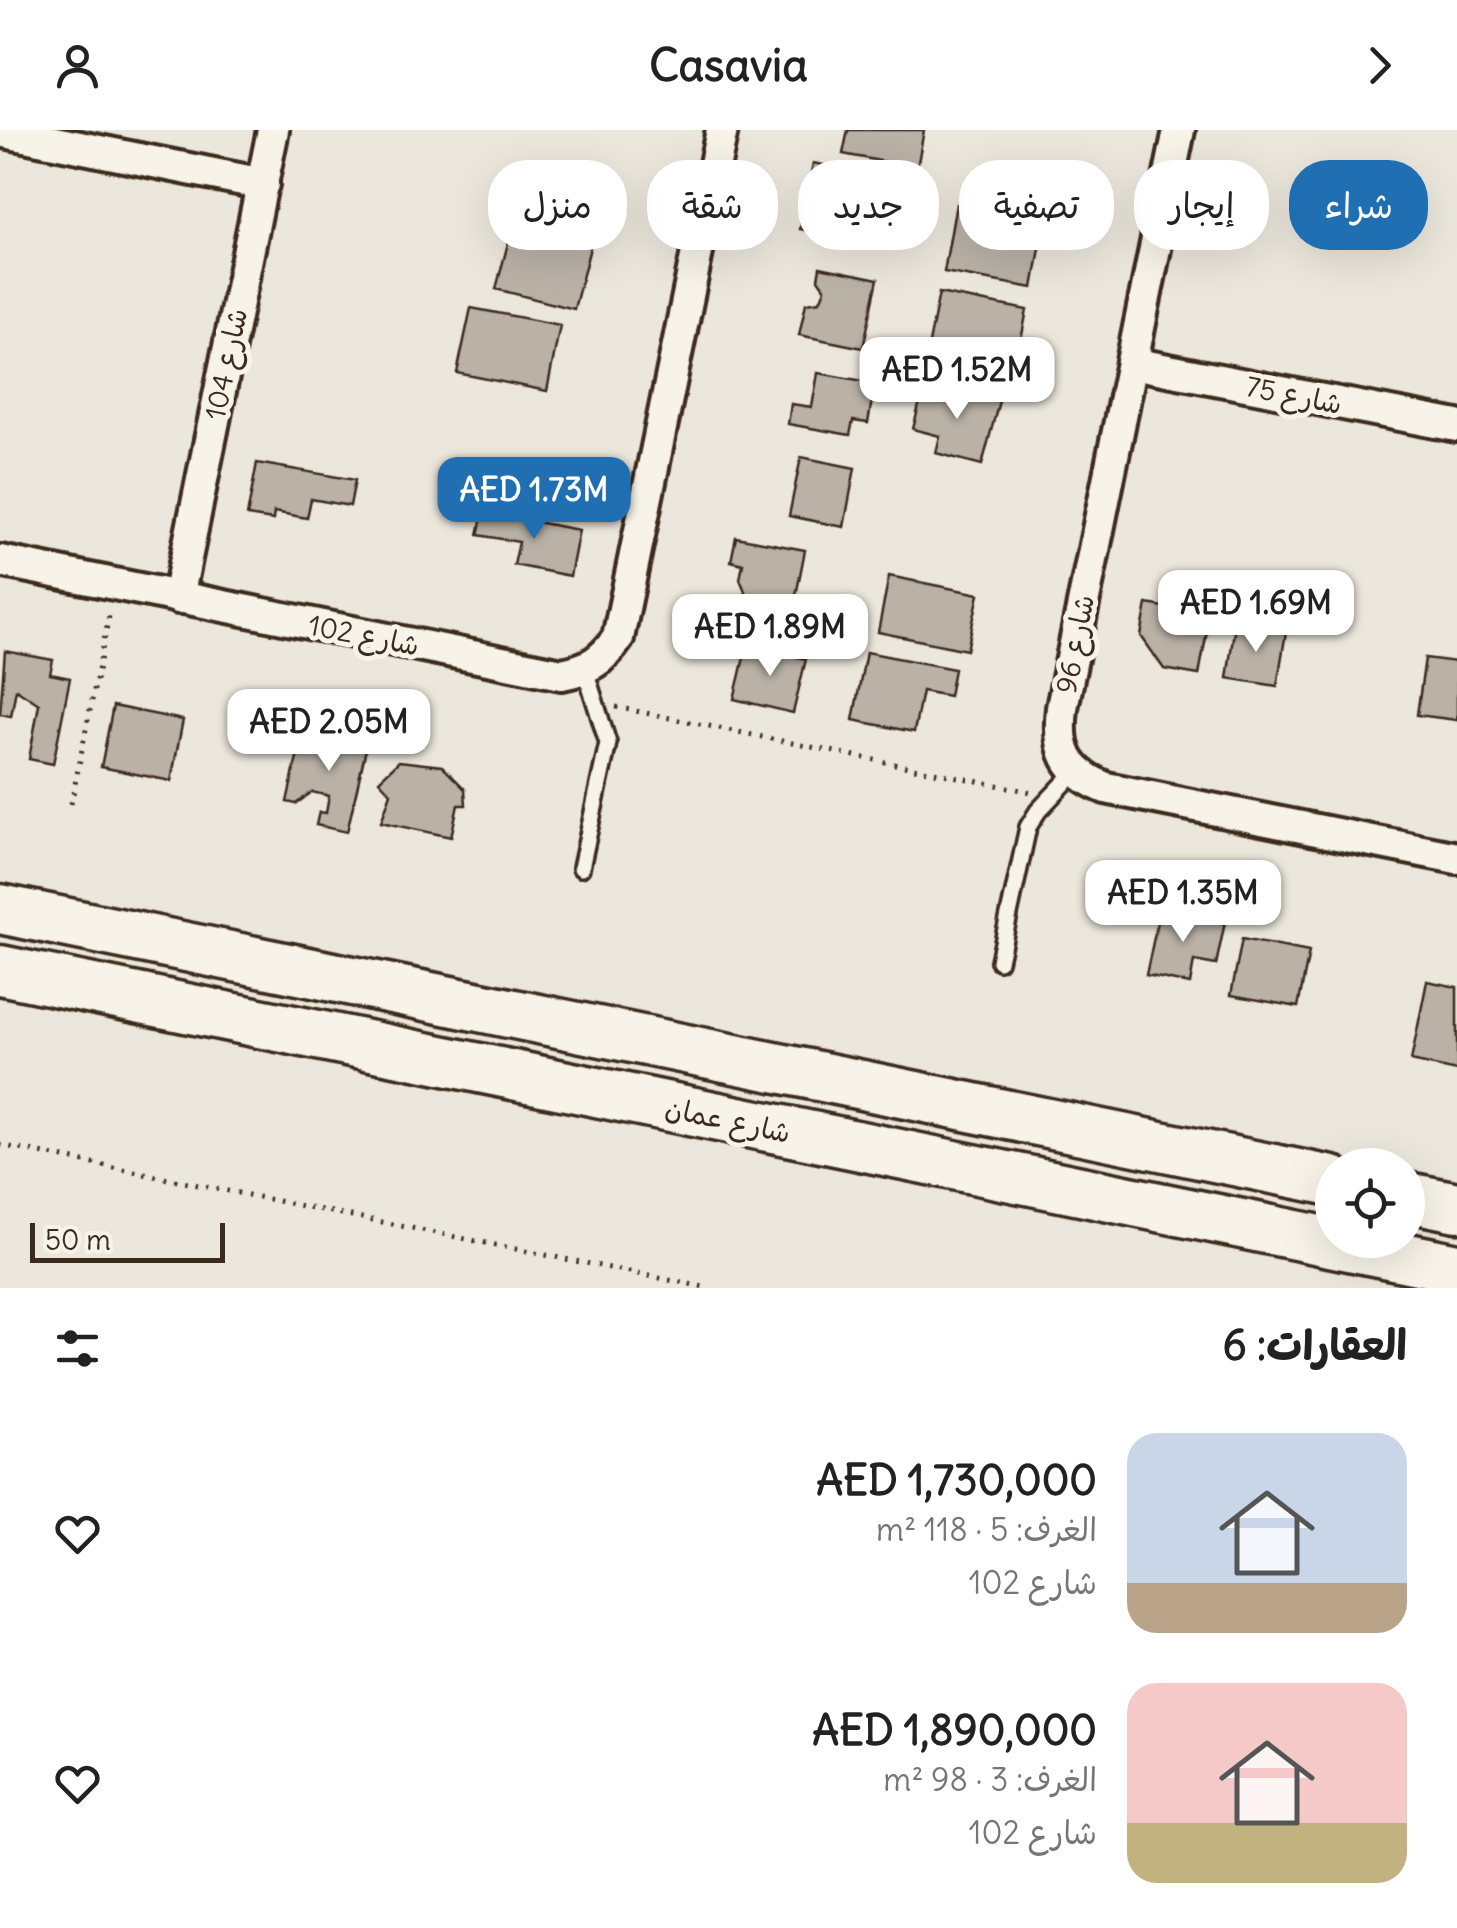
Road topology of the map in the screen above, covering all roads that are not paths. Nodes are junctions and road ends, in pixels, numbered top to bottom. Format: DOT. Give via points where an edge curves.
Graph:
graph roads {
  1 [pos="274,130"];
  2 [pos="722,130"];
  3 [pos="1179,130"];
  4 [pos="0,131"];
  5 [pos="262,184"];
  6 [pos="1132,363"];
  7 [pos="1457,426"];
  8 [pos="0,561"];
  9 [pos="178,598"];
  10 [pos="585,670"];
  11 [pos="1075,772"];
  12 [pos="1457,858"];
  13 [pos="581,868"];
  14 [pos="0,910"];
  15 [pos="1000,961"];
  16 [pos="0,970"];
  17 [pos="1315,1179"];
  18 [pos="1425,1200"];
  19 [pos="1457,1207"];
  20 [pos="1457,1268"];
  1 -- 5 [label="street, شارع 104"];
  2 -- 10 [label="street" via="618,638"];
  3 -- 6 [label="street, شارع 96"];
  4 -- 5 [label="street"];
  5 -- 9 [label="street, شارع 104"];
  6 -- 7 [label="street, شارع 75"];
  6 -- 11 [label="street, شارع 96" via="1062,708 1062,741"];
  8 -- 9 [label="street, شارع 102"];
  9 -- 10 [label="street, شارع 102" via="551,672"];
  10 -- 13 [label="lane" via="606,728 607,758"];
  11 -- 12 [label="street" via="1106,788"];
  11 -- 15 [label="lane" via="1038,811 1022,846"];
  14 -- 17 [label="main road"];
  16 -- 20 [label="main road, شارع عمان"];
  18 -- 19 [label="main road"];
}
